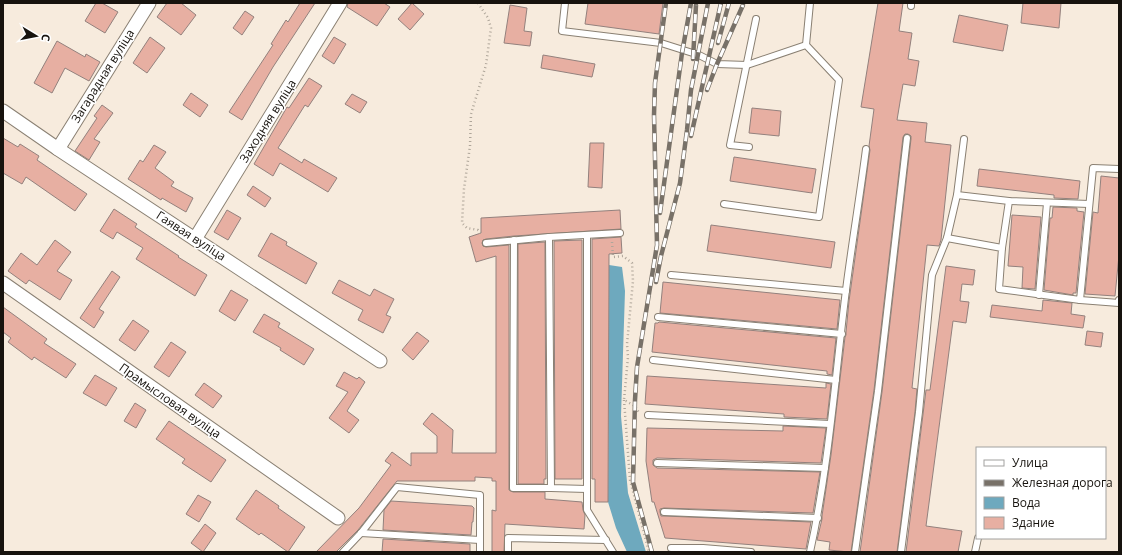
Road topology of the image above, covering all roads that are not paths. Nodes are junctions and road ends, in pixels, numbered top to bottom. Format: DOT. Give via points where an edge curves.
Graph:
graph roads {
  1 [pos="149,3"];
  2 [pos="340,3"];
  3 [pos="565,3"];
  4 [pos="810,3"];
  5 [pos="756,19"];
  6 [pos="806,45"];
  7 [pos="747,65"];
  8 [pos="3,111"];
  9 [pos="907,138"];
  10 [pos="964,139"];
  11 [pos="749,147"];
  12 [pos="58,149"];
  13 [pos="866,149"];
  14 [pos="1119,169"];
  15 [pos="957,195"];
  16 [pos="1009,201"];
  17 [pos="1047,203"];
  18 [pos="724,204"];
  19 [pos="1090,204"];
  20 [pos="620,233"];
  21 [pos="587,236"];
  22 [pos="549,237"];
  23 [pos="947,238"];
  24 [pos="195,239"];
  25 [pos="514,240"];
  26 [pos="486,243"];
  27 [pos="1002,248"];
  28 [pos="672,275"];
  29 [pos="3,283"];
  30 [pos="846,291"];
  31 [pos="1039,295"];
  32 [pos="1080,300"];
  33 [pos="1119,300"];
  34 [pos="658,317"];
  35 [pos="842,334"];
  36 [pos="653,360"];
  37 [pos="380,361"];
  38 [pos="836,380"];
  39 [pos="648,415"];
  40 [pos="830,424"];
  41 [pos="657,464"];
  42 [pos="825,468"];
  43 [pos="551,488"];
  44 [pos="587,489"];
  45 [pos="664,512"];
  46 [pos="338,518"];
  47 [pos="818,518"];
  48 [pos="361,533"];
  49 [pos="978,539"];
  50 [pos="480,540"];
  51 [pos="606,540"];
  52 [pos="671,548"];
  53 [pos="703,550"];
  54 [pos="344,552"];
  55 [pos="480,552"];
  56 [pos="508,552"];
  57 [pos="613,552"];
  58 [pos="751,552"];
  59 [pos="810,552"];
  60 [pos="856,552"];
  61 [pos="901,552"];
  62 [pos="975,552"];
  1 -- 12 [label="street, Загарадная вуліца"];
  2 -- 24 [label="street, Заходняя вуліца"];
  3 -- 7 [label="lane" via="562,31 661,43 699,55 717,64"];
  4 -- 6 [label="lane"];
  5 -- 7 [label="lane"];
  6 -- 7 [label="lane"];
  6 -- 18 [label="lane" via="839,80 819,217"];
  7 -- 11 [label="lane" via="730,145"];
  8 -- 12 [label="street, Гаявая вуліца"];
  9 -- 60 [label="lane" via="878,391"];
  10 -- 15 [label="lane"];
  12 -- 24 [label="street, Гаявая вуліца"];
  13 -- 30 [label="lane"];
  14 -- 19 [label="lane" via="1093,168"];
  15 -- 16 [label="lane"];
  15 -- 23 [label="lane"];
  16 -- 17 [label="lane"];
  16 -- 27 [label="lane"];
  17 -- 19 [label="lane"];
  17 -- 31 [label="lane"];
  19 -- 32 [label="lane"];
  20 -- 21 [label="lane"];
  21 -- 22 [label="lane"];
  21 -- 44 [label="lane"];
  22 -- 25 [label="lane"];
  22 -- 43 [label="lane"];
  23 -- 27 [label="lane"];
  23 -- 61 [label="lane" via="932,275 919,412"];
  24 -- 37 [label="street, Гаявая вуліца"];
  25 -- 26 [label="lane"];
  25 -- 43 [label="lane" via="513,488"];
  27 -- 31 [label="lane" via="999,289"];
  28 -- 30 [label="lane"];
  29 -- 46 [label="street, Прамысловая вуліца"];
  30 -- 35 [label="lane"];
  31 -- 32 [label="lane"];
  32 -- 33 [label="lane" via="1119,303"];
  34 -- 35 [label="lane"];
  35 -- 38 [label="lane"];
  36 -- 38 [label="lane"];
  38 -- 40 [label="lane"];
  39 -- 40 [label="lane"];
  40 -- 42 [label="lane"];
  41 -- 42 [label="lane"];
  42 -- 47 [label="lane"];
  43 -- 44 [label="lane"];
  44 -- 51 [label="lane" via="587,510"];
  45 -- 47 [label="lane"];
  47 -- 59 [label="lane"];
  48 -- 50 [label="lane"];
  48 -- 50 [label="lane" via="397,487 480,495"];
  48 -- 54 [label="lane"];
  49 -- 62 [label="lane"];
  50 -- 55 [label="lane"];
  51 -- 56 [label="lane" via="508,538"];
  51 -- 57 [label="lane"];
  52 -- 53 [label="lane"];
  53 -- 58 [label="lane"];
}
